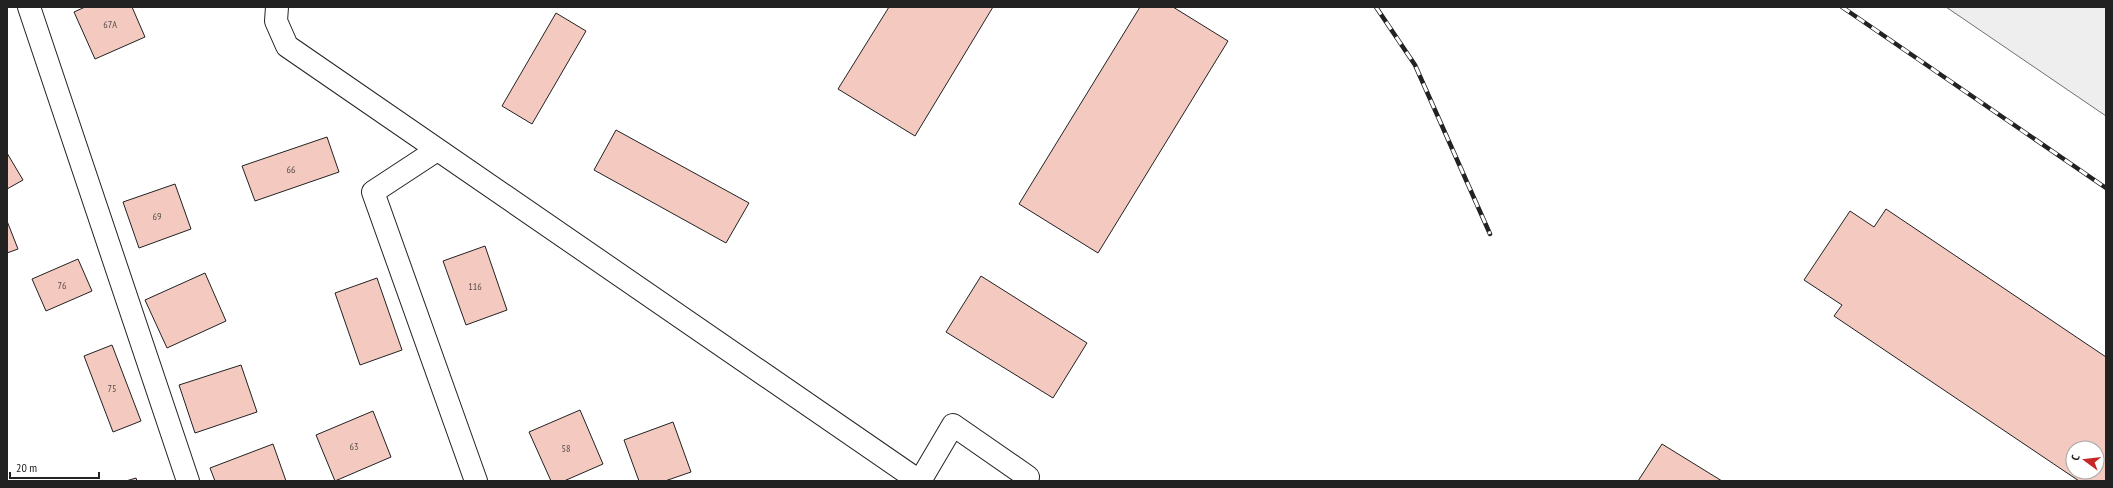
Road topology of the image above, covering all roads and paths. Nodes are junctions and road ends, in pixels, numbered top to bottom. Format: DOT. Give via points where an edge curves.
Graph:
graph roads {
  1 [pos="29,7"];
  2 [pos="277,7"];
  3 [pos="437,150"];
  4 [pos="188,481"];
  5 [pos="476,481"];
  6 [pos="920,481"];
  7 [pos="1026,481"];
  1 -- 4 [label="street"];
  2 -- 3 [label="street" via="276,21 287,46"];
  3 -- 5 [label="street" via="373,192"];
  3 -- 6 [label="street"];
  6 -- 7 [label="street" via="953,425 1028,478"];
}
